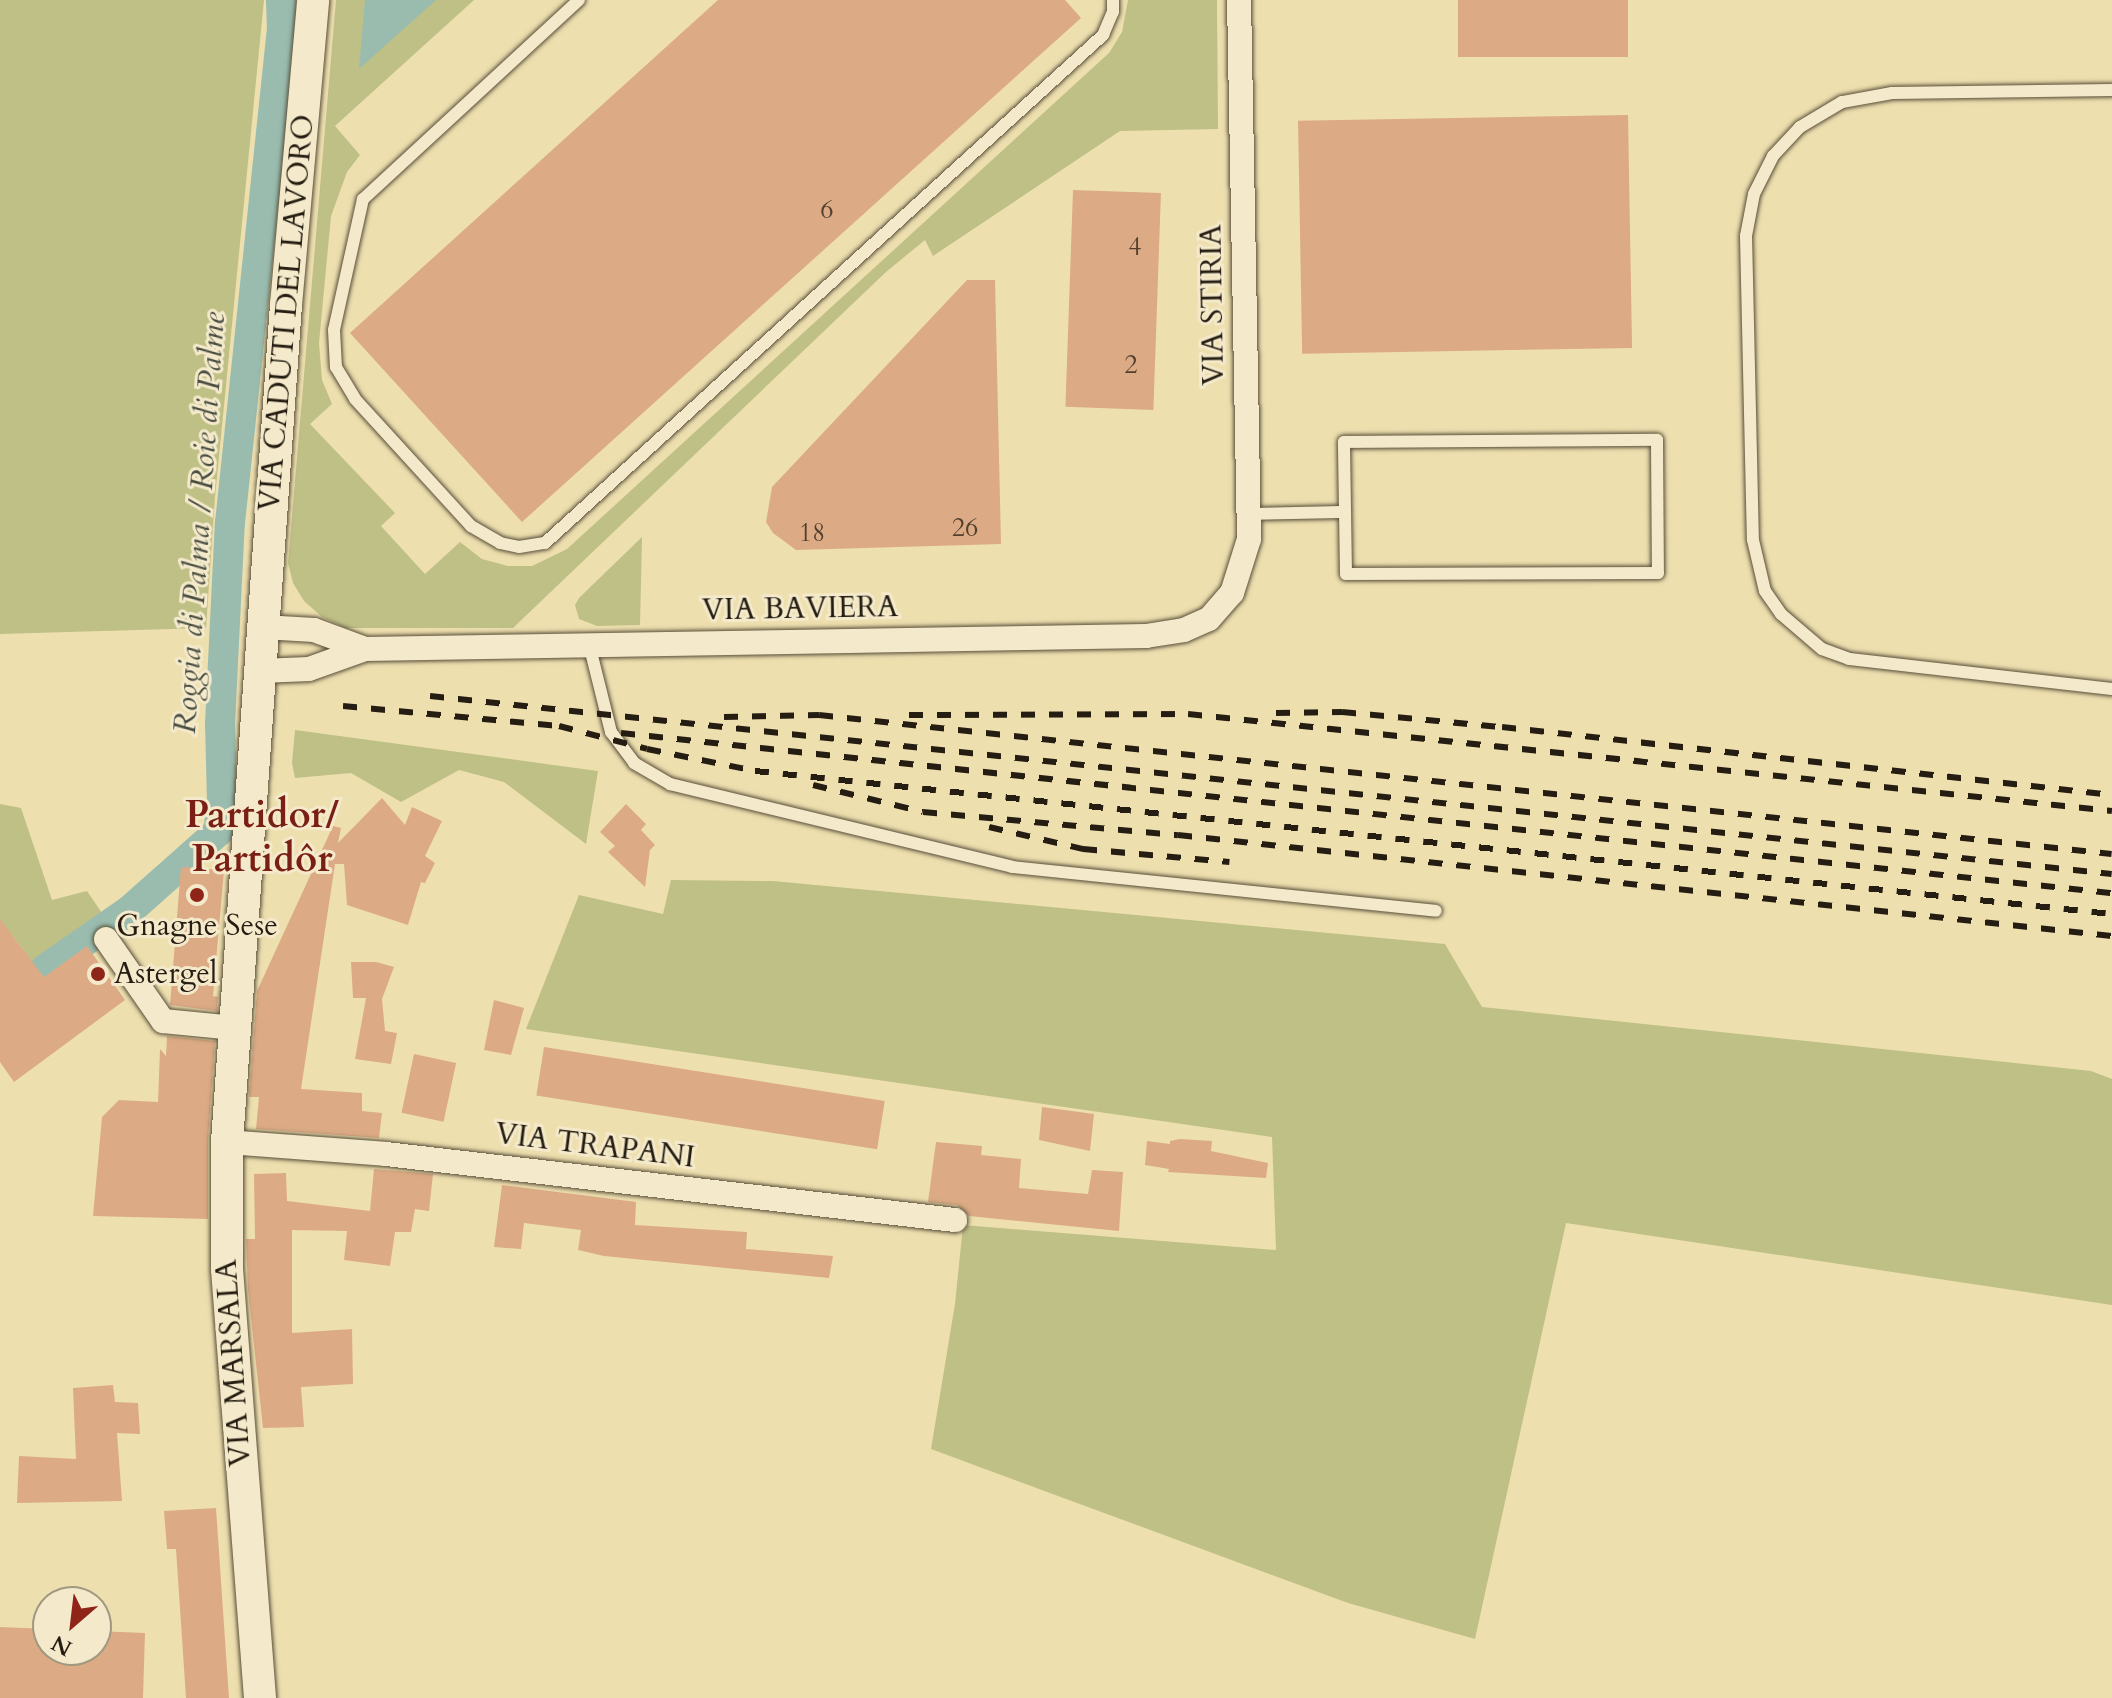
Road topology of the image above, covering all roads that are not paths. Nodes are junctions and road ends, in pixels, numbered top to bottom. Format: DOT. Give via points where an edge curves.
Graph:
graph roads {
  1 [pos="313,0"];
  2 [pos="579,0"];
  3 [pos="1113,0"];
  4 [pos="1239,0"];
  5 [pos="2112,90"];
  6 [pos="1345,512"];
  7 [pos="1249,514"];
  8 [pos="1226,604"];
  9 [pos="263,627"];
  10 [pos="589,644"];
  11 [pos="365,649"];
  12 [pos="261,671"];
  13 [pos="2112,689"];
  14 [pos="1436,911"];
  15 [pos="106,939"];
  16 [pos="235,1028"];
  17 [pos="227,1142"];
  18 [pos="955,1220"];
  19 [pos="260,1698"];
  1 -- 9 [label="street, VIA CADUTI DEL LAVORO"];
  2 -- 3 [label="lane" via="363,199 334,330 336,367 355,399 471,526 519,547 545,543 1103,35"];
  4 -- 7 [label="street, VIA STIRIA"];
  5 -- 13 [label="lane" via="1892,93 1842,102 1800,127 1773,156 1754,194 1746,236 1753,540 1765,591 1781,614 1822,649 1849,659"];
  6 -- 6 [label="lane" via="1346,574 1658,573 1657,440 1344,442"];
  6 -- 7 [label="lane"];
  7 -- 8 [label="street, VIA STIRIA" via="1246,556"];
  8 -- 10 [label="street, VIA BAVIERA" via="1198,625 1146,636"];
  9 -- 11 [label="street, VIA BAVIERA" via="314,630"];
  9 -- 12 [label="street, VIA MARSALA"];
  10 -- 11 [label="street, VIA BAVIERA"];
  10 -- 14 [label="lane" via="611,732 634,763 670,784 1012,867"];
  11 -- 12 [label="street, VIA BAVIERA" via="309,669"];
  12 -- 16 [label="street, VIA MARSALA"];
  15 -- 16 [label="street" via="163,1021"];
  16 -- 17 [label="street, VIA MARSALA"];
  17 -- 18 [label="street, VIA TRAPANI" via="386,1154"];
  17 -- 19 [label="street, VIA MARSALA" via="227,1269"];
}
